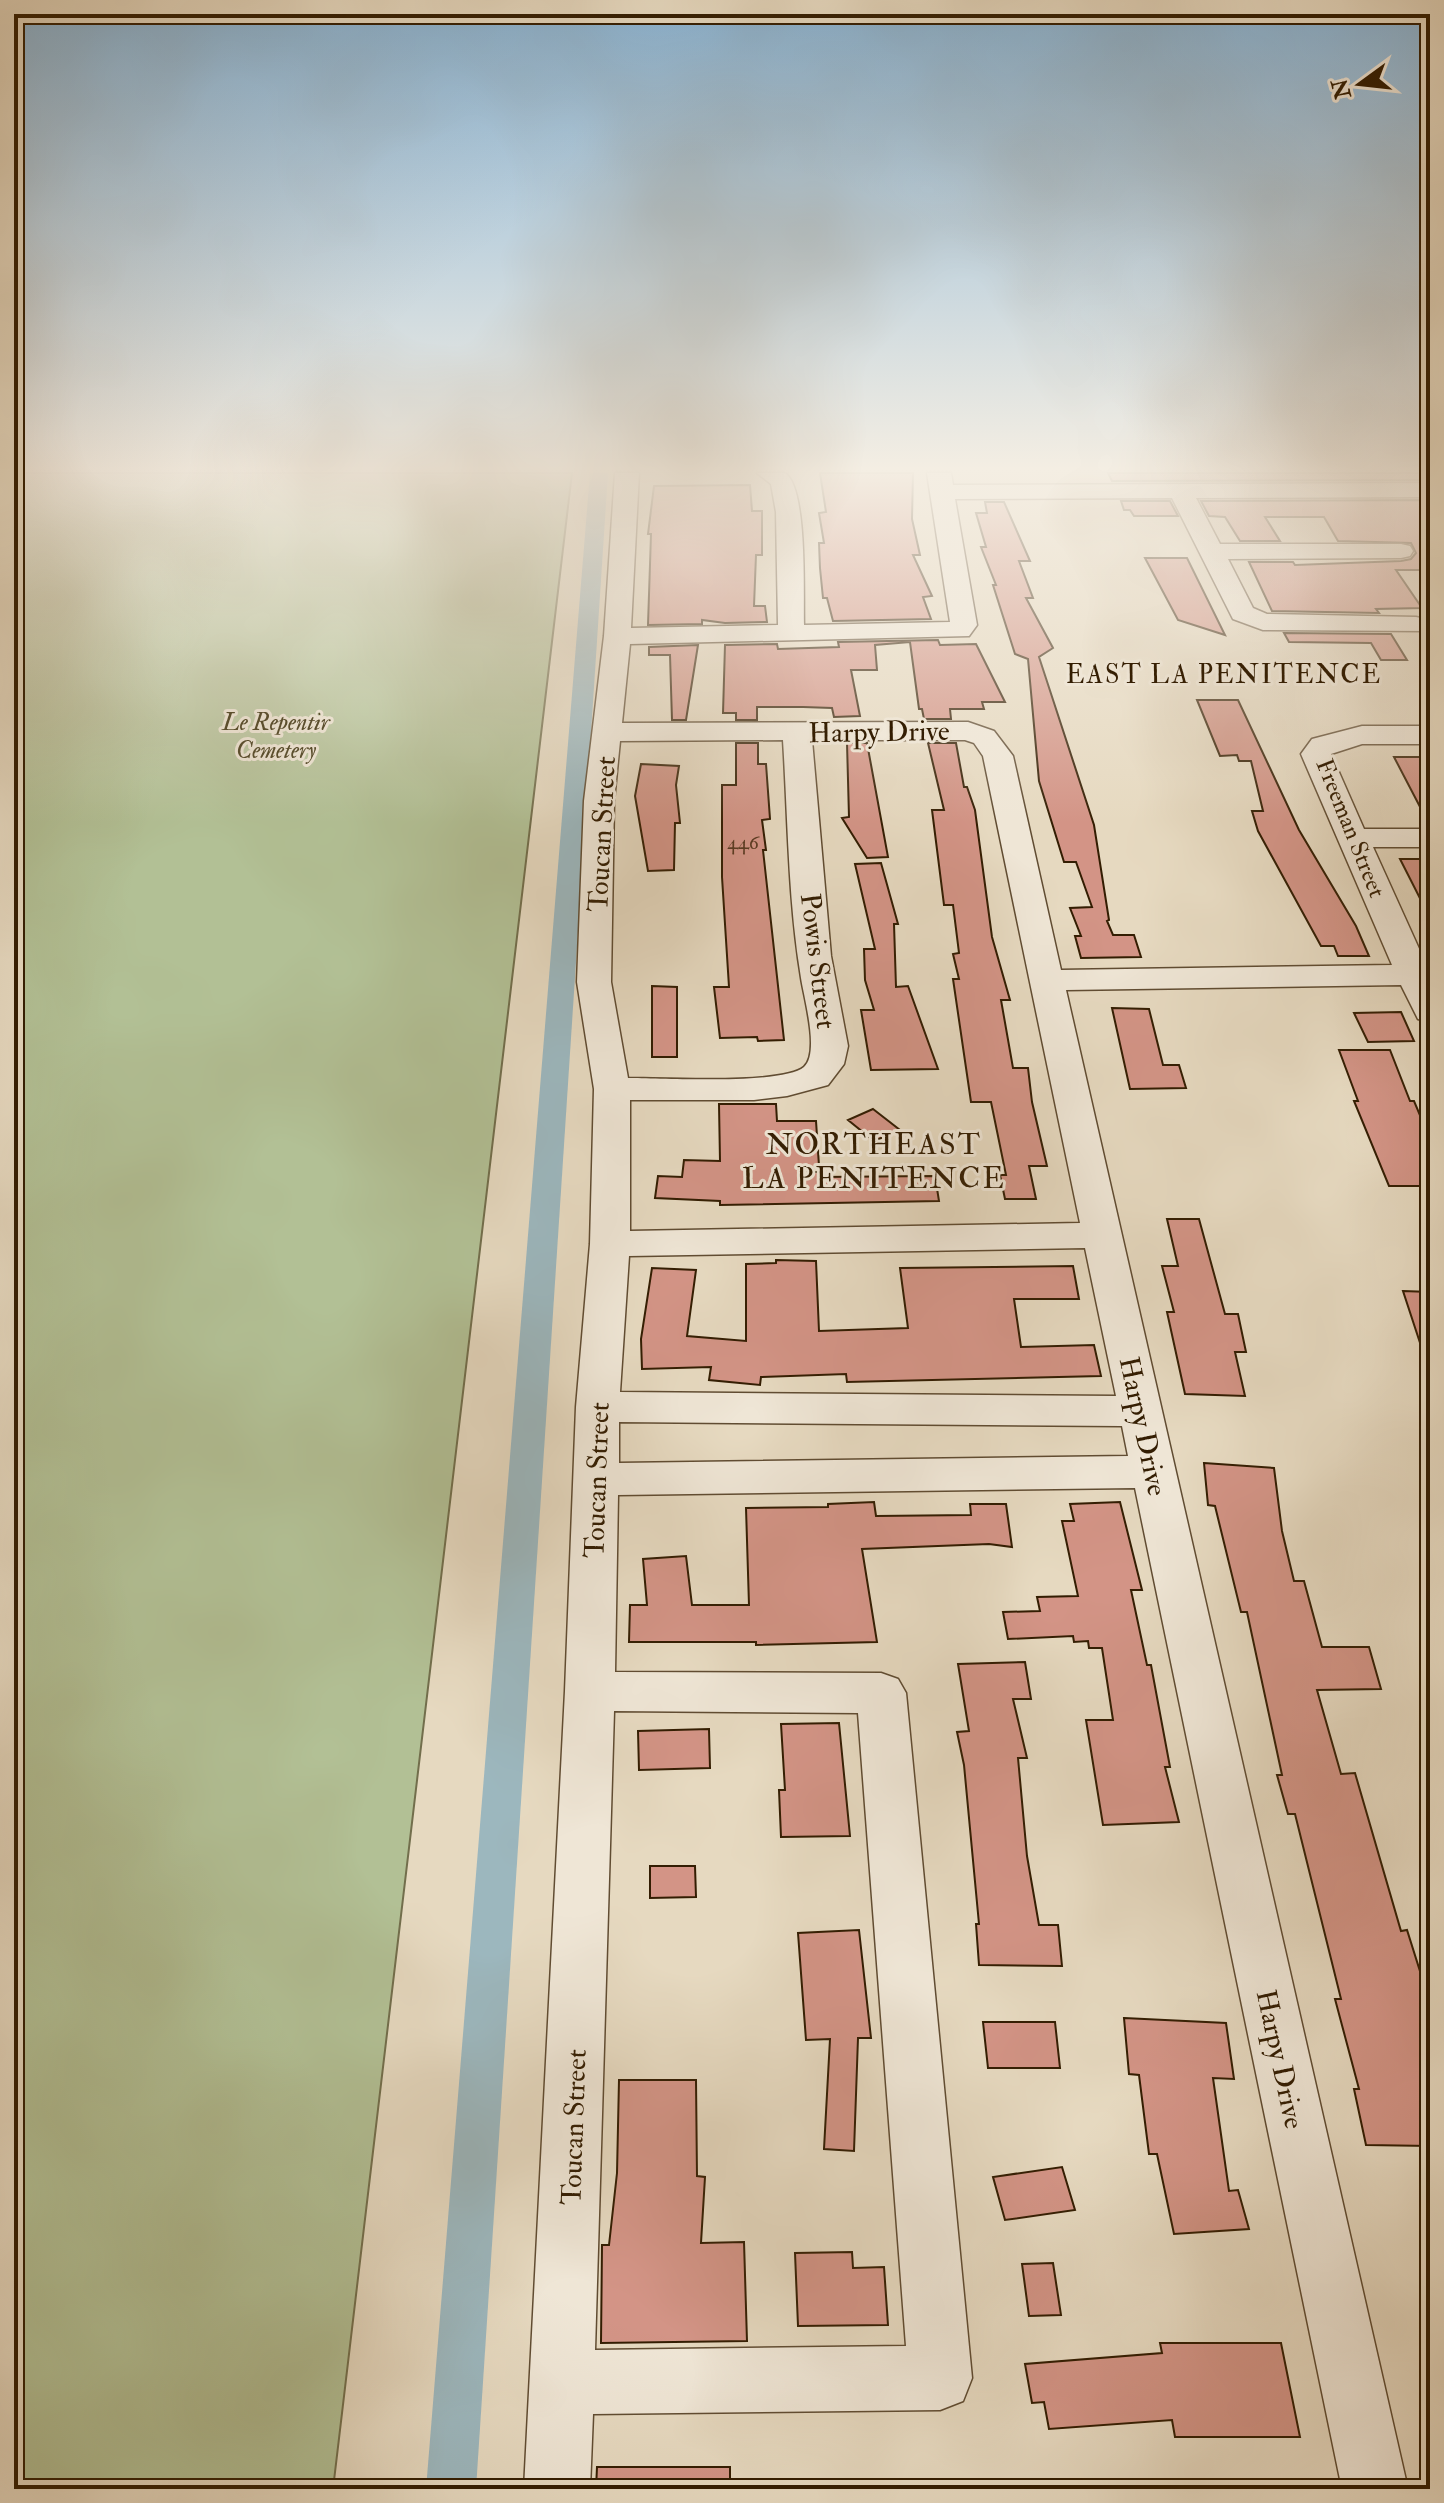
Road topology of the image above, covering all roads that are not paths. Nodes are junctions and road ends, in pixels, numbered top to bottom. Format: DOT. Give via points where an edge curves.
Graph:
graph roads {
  1 [pos="620,590"];
  2 [pos="790,590"];
  3 [pos="958,590"];
  4 [pos="1230,590"];
  5 [pos="1425,632"];
  6 [pos="791,634"];
  7 [pos="617,636"];
  8 [pos="607,732"];
  9 [pos="797,732"];
  10 [pos="1430,735"];
  11 [pos="1353,838"];
  12 [pos="1430,838"];
  13 [pos="1413,975"];
  14 [pos="1047,980"];
  15 [pos="1430,1012"];
  16 [pos="612,1089"];
  17 [pos="1102,1235"];
  18 [pos="610,1244"];
  19 [pos="598,1407"];
  20 [pos="1141,1411"];
  21 [pos="1154,1472"];
  22 [pos="595,1479"];
  23 [pos="590,1691"];
  24 [pos="562,2382"];
  25 [pos="557,2489"];
  26 [pos="1375,2489"];
  1 -- 7 [label="street, Toucan Street"];
  2 -- 6 [label="street"];
  3 -- 6 [label="street" via="964,625 960,630"];
  4 -- 5 [label="street" via="1242,613 1263,622"];
  6 -- 7 [label="street"];
  7 -- 8 [label="street, Toucan Street"];
  8 -- 9 [label="street, Harpy Drive"];
  8 -- 16 [label="street, Toucan Street" via="599,801 594,982"];
  9 -- 14 [label="street, Harpy Drive" via="968,731 984,737 998,756"];
  9 -- 16 [label="street, Powis Street" via="814,956 830,1046 826,1064 815,1077 765,1088"];
  10 -- 11 [label="street, Freeman Street" via="1362,735 1322,745 1316,754"];
  11 -- 12 [label="street"];
  11 -- 13 [label="street, Freeman Street"];
  13 -- 14 [label="street"];
  13 -- 15 [label="street, Freeman Street"];
  14 -- 17 [label="street, Harpy Drive"];
  16 -- 18 [label="street, Toucan Street"];
  17 -- 18 [label="street"];
  17 -- 20 [label="street, Harpy Drive"];
  18 -- 19 [label="street, Toucan Street"];
  19 -- 20 [label="street"];
  19 -- 22 [label="street, Toucan Street"];
  20 -- 21 [label="street, Harpy Drive"];
  21 -- 22 [label="street"];
  21 -- 26 [label="street, Harpy Drive"];
  22 -- 23 [label="street, Toucan Street"];
  23 -- 24 [label="street, Toucan Street"];
  23 -- 24 [label="street" via="881,1693 940,2378"];
  24 -- 25 [label="street, Toucan Street"];
}
